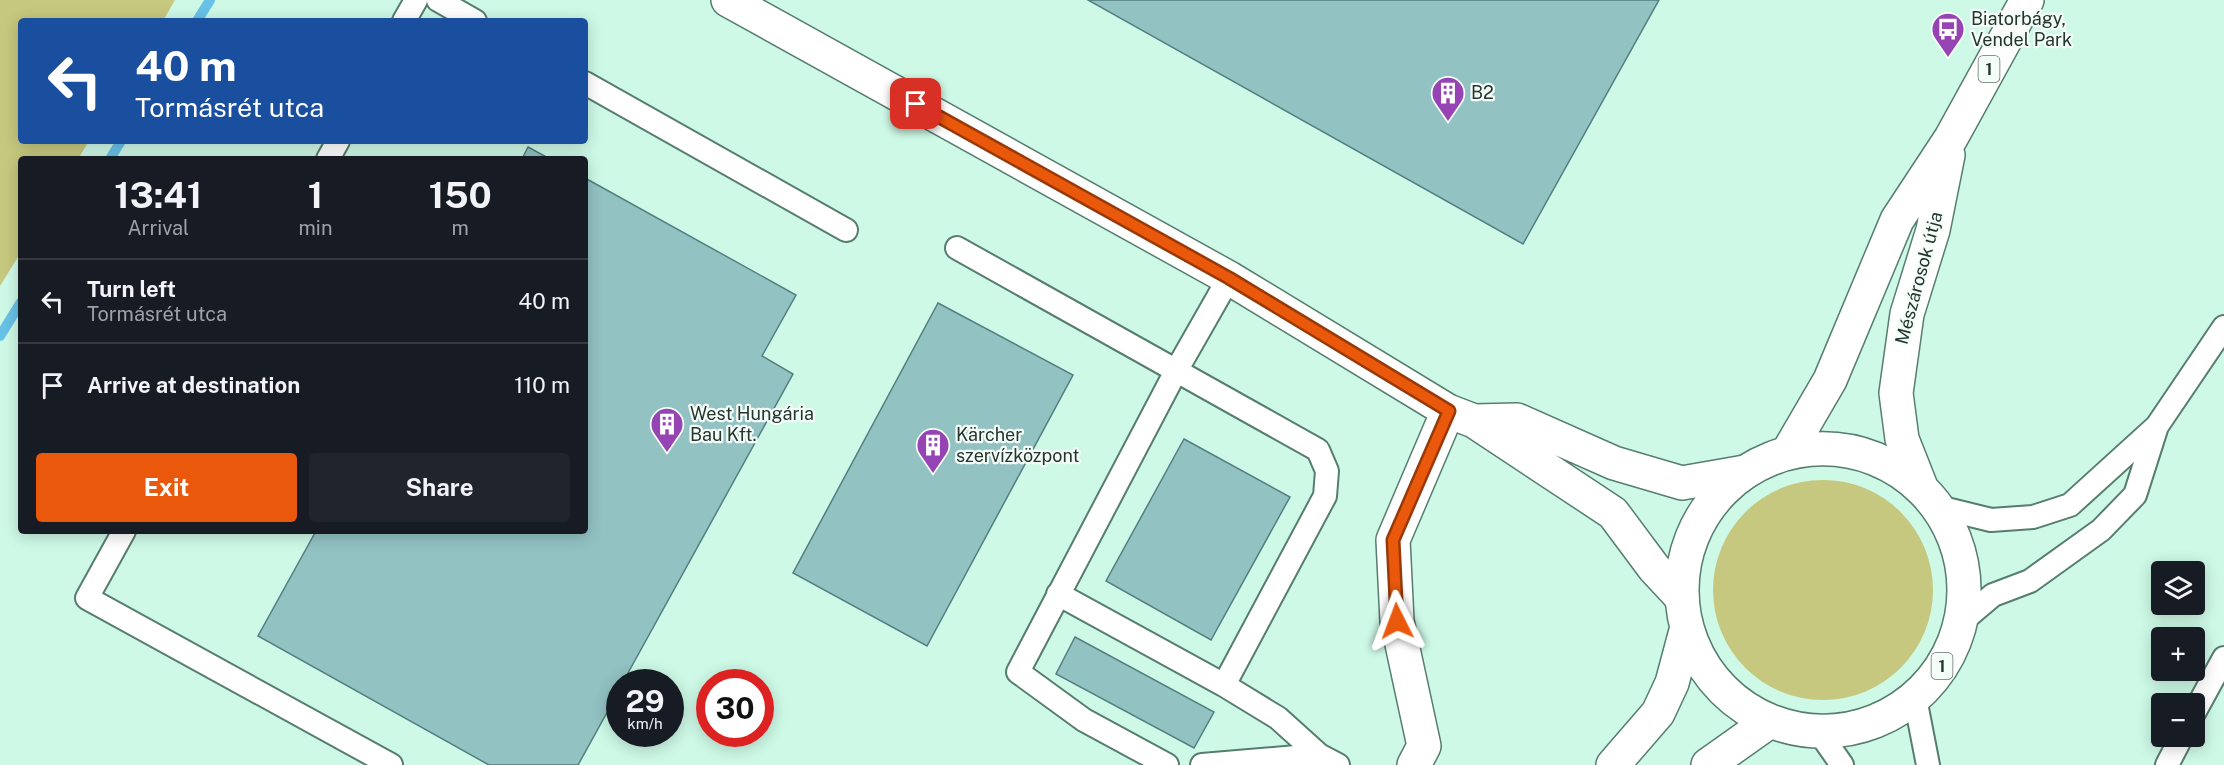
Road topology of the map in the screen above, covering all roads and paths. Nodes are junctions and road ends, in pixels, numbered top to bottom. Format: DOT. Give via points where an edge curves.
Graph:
graph roads {
  1 [pos="416,0"];
  2 [pos="438,0"];
  3 [pos="728,0"];
  4 [pos="2027,0"];
  5 [pos="406,18"];
  6 [pos="471,18"];
  7 [pos="588,85"];
  8 [pos="1951,138"];
  9 [pos="846,230"];
  10 [pos="957,248"];
  11 [pos="1229,278"];
  12 [pos="2224,327"];
  13 [pos="1176,371"];
  14 [pos="1461,416"];
  15 [pos="2157,426"];
  16 [pos="1788,453"];
  17 [pos="1745,472"];
  18 [pos="1929,497"];
  19 [pos="122,534"];
  20 [pos="1058,594"];
  21 [pos="1685,612"];
  22 [pos="1961,622"];
  23 [pos="2224,658"];
  24 [pos="1224,685"];
  25 [pos="2205,693"];
  26 [pos="1915,698"];
  27 [pos="1770,721"];
  28 [pos="1819,732"];
  29 [pos="2176,747"];
  30 [pos="1329,760"];
  31 [pos="391,765"];
  32 [pos="1167,765"];
  33 [pos="1202,765"];
  34 [pos="1414,765"];
  35 [pos="1613,765"];
  36 [pos="1708,765"];
  37 [pos="1842,765"];
  38 [pos="1928,765"];
  39 [pos="2167,765"];
  1 -- 5 [label="lane"];
  2 -- 6 [label="lane"];
  3 -- 11 [label="main road"];
  4 -- 8 [label="main road, Mészárosok útja / 1"];
  7 -- 9 [label="lane"];
  8 -- 16 [label="main road, Mészárosok útja / 1" via="1898,220 1830,380"];
  8 -- 18 [label="main road, Mészárosok útja / 1" via="1933,230 1906,314 1896,393 1902,439"];
  10 -- 13 [label="lane"];
  11 -- 13 [label="lane"];
  11 -- 14 [label="main road"];
  12 -- 15 [label="lane"];
  13 -- 20 [label="lane"];
  13 -- 24 [label="lane" via="1318,450 1327,471 1325,496"];
  14 -- 17 [label="main road" via="1517,420 1614,463 1682,483"];
  14 -- 21 [label="main road" via="1613,513"];
  14 -- 34 [label="main road" via="1393,540 1397,621 1424,746"];
  15 -- 18 [label="lane" via="2070,505 2033,517 1990,520"];
  15 -- 22 [label="lane" via="2135,495 2101,530 2030,581 1993,595"];
  16 -- 17 [label="main road, Mészárosok útja / 1"];
  16 -- 18 [label="main road, Mészárosok útja / 1" via="1824,448 1859,453 1892,466"];
  17 -- 21 [label="main road, Mészárosok útja / 1" via="1722,491 1696,531 1684,568"];
  18 -- 22 [label="main road, Mészárosok útja / 1" via="1953,533 1962,562 1965,592"];
  19 -- 31 [label="lane" via="87,598"];
  20 -- 24 [label="lane"];
  20 -- 32 [label="lane" via="1018,672 1084,720"];
  21 -- 27 [label="main road, Mészárosok útja / 1" via="1699,657 1718,684 1742,705"];
  21 -- 35 [label="main road, Mészárosok útja / 1" via="1672,683 1658,713"];
  22 -- 26 [label="main road, Mészárosok útja / 1" via="1951,651 1936,676"];
  23 -- 25 [label="lane"];
  24 -- 30 [label="lane" via="1278,718"];
  26 -- 28 [label="main road, Mészárosok útja / 1" via="1870,724"];
  26 -- 38 [label="lane"];
  27 -- 28 [label="main road, Mészárosok útja / 1"];
  27 -- 36 [label="main road"];
  28 -- 37 [label="lane"];
  29 -- 39 [label="lane"];
  30 -- 33 [label="lane"];
}
